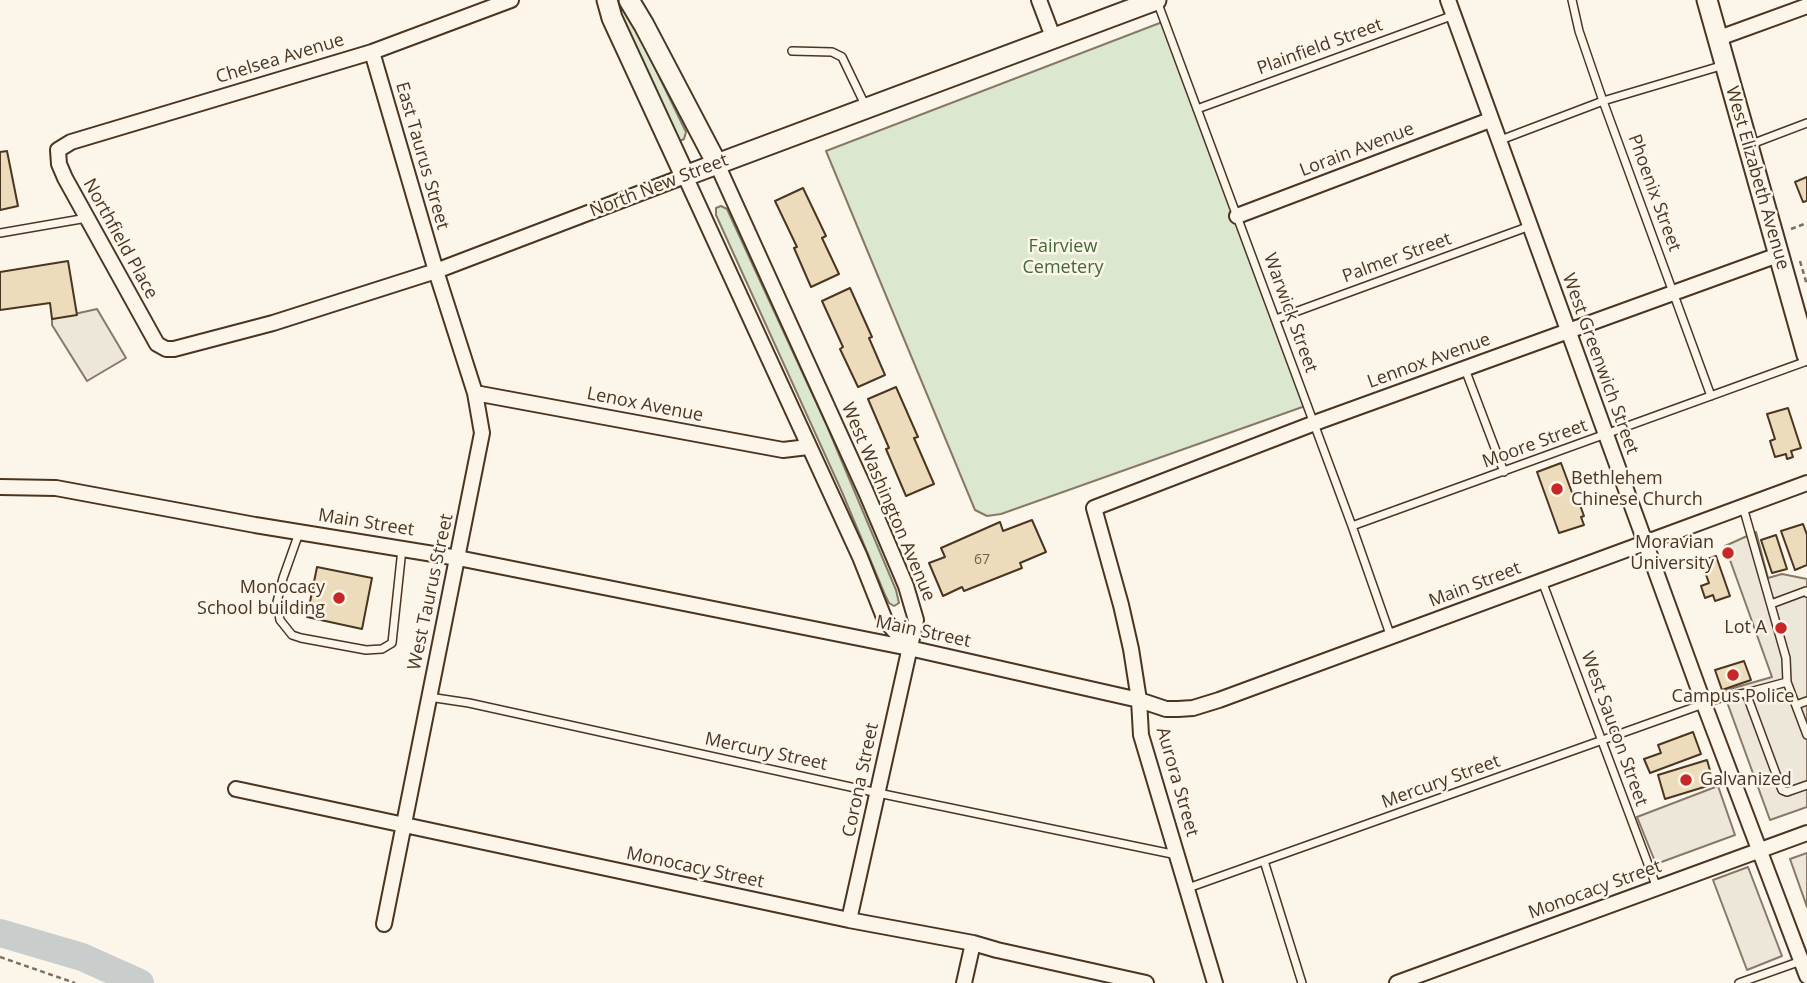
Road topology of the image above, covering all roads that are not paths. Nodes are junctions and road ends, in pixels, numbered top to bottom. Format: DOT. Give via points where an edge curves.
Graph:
graph roads {
  1 [pos="511,0"];
  2 [pos="607,0"];
  3 [pos="629,0"];
  4 [pos="1039,0"];
  5 [pos="1156,0"];
  6 [pos="1448,0"];
  7 [pos="1572,0"];
  8 [pos="1707,0"];
  9 [pos="1807,6"];
  10 [pos="1454,15"];
  11 [pos="1053,37"];
  12 [pos="1719,38"];
  13 [pos="792,51"];
  14 [pos="372,52"];
  15 [pos="1725,65"];
  16 [pos="1603,100"];
  17 [pos="866,108"];
  18 [pos="1197,109"];
  19 [pos="1490,120"];
  20 [pos="1807,123"];
  21 [pos="1498,141"];
  22 [pos="1747,145"];
  23 [pos="58,150"];
  24 [pos="718,164"];
  25 [pos="685,176"];
  26 [pos="1237,216"];
  27 [pos="87,218"];
  28 [pos="1530,226"];
  29 [pos="0,233"];
  30 [pos="1778,255"];
  31 [pos="436,271"];
  32 [pos="1674,292"];
  33 [pos="1276,319"];
  34 [pos="1568,332"];
  35 [pos="157,344"];
  36 [pos="1807,355"];
  37 [pos="1807,361"];
  38 [pos="1465,369"];
  39 [pos="475,393"];
  40 [pos="1711,396"];
  41 [pos="1314,423"];
  42 [pos="1606,435"];
  43 [pos="808,447"];
  44 [pos="1504,472"];
  45 [pos="1807,483"];
  46 [pos="0,486"];
  47 [pos="1743,506"];
  48 [pos="1094,508"];
  49 [pos="1352,526"];
  50 [pos="300,532"];
  51 [pos="1646,541"];
  52 [pos="402,549"];
  53 [pos="458,558"];
  54 [pos="1542,580"];
  55 [pos="1807,593"];
  56 [pos="1771,604"];
  57 [pos="1391,637"];
  58 [pos="909,648"];
  59 [pos="1787,681"];
  60 [pos="1746,693"];
  61 [pos="429,697"];
  62 [pos="1139,700"];
  63 [pos="1807,701"];
  64 [pos="1704,704"];
  65 [pos="1796,705"];
  66 [pos="1807,735"];
  67 [pos="1601,741"];
  68 [pos="1807,785"];
  69 [pos="236,789"];
  70 [pos="878,793"];
  71 [pos="404,826"];
  72 [pos="1807,833"];
  73 [pos="1760,850"];
  74 [pos="1178,856"];
  75 [pos="1264,861"];
  76 [pos="1188,888"];
  77 [pos="1657,888"];
  78 [pos="849,920"];
  79 [pos="384,924"];
  80 [pos="973,943"];
  81 [pos="1801,961"];
  82 [pos="1807,976"];
  83 [pos="964,983"];
  84 [pos="1146,983"];
  85 [pos="1215,983"];
  86 [pos="1302,983"];
  87 [pos="1397,983"];
  88 [pos="1739,983"];
  1 -- 14 [label="street, Chelsea Avenue"];
  2 -- 25 [label="street"];
  3 -- 24 [label="street"];
  4 -- 11 [label="street"];
  5 -- 11 [label="street, North New Street"];
  5 -- 18 [label="lane, Warwick Street"];
  6 -- 10 [label="street, West Greenwich Street"];
  7 -- 16 [label="lane, Phoenix Street"];
  8 -- 12 [label="street, West Elizabeth Avenue"];
  9 -- 12 [label="street"];
  10 -- 18 [label="lane, Plainfield Street"];
  10 -- 19 [label="street, West Greenwich Street"];
  11 -- 17 [label="street, North New Street"];
  12 -- 15 [label="street, West Elizabeth Avenue"];
  13 -- 17 [label="lane" via="832,52 842,57"];
  14 -- 23 [label="street, Chelsea Avenue" via="71,142"];
  14 -- 31 [label="street, East Taurus Street"];
  15 -- 16 [label="lane"];
  15 -- 22 [label="street, West Elizabeth Avenue"];
  16 -- 21 [label="lane"];
  16 -- 32 [label="lane, Phoenix Street"];
  17 -- 24 [label="street, North New Street"];
  18 -- 26 [label="lane, Warwick Street"];
  19 -- 21 [label="street, West Greenwich Street"];
  19 -- 26 [label="street, Lorain Avenue"];
  20 -- 22 [label="lane"];
  21 -- 28 [label="street, West Greenwich Street"];
  22 -- 30 [label="street, West Elizabeth Avenue"];
  23 -- 27 [label="street, Northfield Place" via="59,164"];
  24 -- 25 [label="street, North New Street"];
  24 -- 58 [label="street, West Washington Avenue" via="906,586 916,620"];
  25 -- 31 [label="street, North New Street"];
  25 -- 43 [label="street"];
  26 -- 33 [label="lane, Warwick Street"];
  27 -- 29 [label="lane"];
  27 -- 35 [label="street, Northfield Place"];
  28 -- 33 [label="lane, Palmer Street"];
  28 -- 34 [label="street, West Greenwich Street"];
  30 -- 32 [label="street, Lennox Avenue"];
  30 -- 36 [label="street, West Elizabeth Avenue"];
  31 -- 35 [label="street, North New Street" via="197,343 174,349"];
  31 -- 39 [label="street, West Taurus Street"];
  32 -- 34 [label="street, Lennox Avenue"];
  32 -- 40 [label="lane, Phoenix Street"];
  33 -- 41 [label="lane, Warwick Street"];
  34 -- 38 [label="street, Lennox Avenue"];
  34 -- 42 [label="street, West Greenwich Street"];
  37 -- 40 [label="lane, Moore Street"];
  38 -- 41 [label="street, Lennox Avenue"];
  38 -- 44 [label="lane"];
  39 -- 43 [label="street, Lenox Avenue" via="783,450"];
  39 -- 53 [label="street, West Taurus Street" via="482,433"];
  40 -- 42 [label="lane, Moore Street"];
  41 -- 48 [label="street, Lennox Avenue"];
  41 -- 49 [label="lane, Warwick Street"];
  42 -- 44 [label="lane, Moore Street"];
  42 -- 51 [label="street, West Greenwich Street"];
  43 -- 58 [label="street" via="885,620"];
  44 -- 49 [label="lane, Moore Street"];
  45 -- 47 [label="street, Main Street"];
  46 -- 50 [label="street, Main Street" via="56,488"];
  47 -- 51 [label="street, Main Street"];
  47 -- 56 [label="lane"];
  48 -- 62 [label="street, Aurora Street" via="1121,604"];
  49 -- 57 [label="lane, Warwick Street"];
  50 -- 52 [label="street, Main Street"];
  50 -- 52 [label="lane" via="280,590 280,620 292,635 366,650 392,643"];
  51 -- 54 [label="street, Main Street"];
  51 -- 64 [label="street, West Greenwich Street"];
  52 -- 53 [label="street, Main Street"];
  53 -- 58 [label="street, Main Street"];
  53 -- 61 [label="street, West Taurus Street"];
  54 -- 57 [label="street, Main Street"];
  54 -- 67 [label="lane, West Saucon Street"];
  55 -- 56 [label="lane"];
  56 -- 59 [label="lane" via="1786,658"];
  57 -- 62 [label="street, Main Street" via="1193,708 1166,709"];
  58 -- 62 [label="street, Main Street"];
  58 -- 70 [label="street, Corona Street"];
  59 -- 60 [label="lane, Mercury Street"];
  59 -- 65 [label="lane"];
  60 -- 64 [label="lane, Mercury Street"];
  60 -- 68 [label="lane" via="1782,790"];
  61 -- 70 [label="lane, Mercury Street"];
  61 -- 71 [label="street, West Taurus Street"];
  62 -- 74 [label="street, Aurora Street" via="1141,735"];
  63 -- 65 [label="lane"];
  64 -- 67 [label="lane, Mercury Street"];
  64 -- 73 [label="street, West Greenwich Street"];
  65 -- 66 [label="lane"];
  67 -- 75 [label="lane, Mercury Street"];
  67 -- 77 [label="lane, West Saucon Street"];
  69 -- 71 [label="street, Monocacy Street"];
  70 -- 74 [label="lane, Mercury Street"];
  70 -- 78 [label="street, Corona Street"];
  71 -- 78 [label="street, Monocacy Street"];
  71 -- 79 [label="street, West Taurus Street"];
  72 -- 73 [label="street, Monocacy Street"];
  73 -- 77 [label="street, Monocacy Street"];
  73 -- 81 [label="street, West Greenwich Street"];
  74 -- 76 [label="street, Aurora Street"];
  75 -- 76 [label="lane, Mercury Street"];
  75 -- 86 [label="lane"];
  76 -- 85 [label="street, Aurora Street"];
  77 -- 87 [label="street, Monocacy Street"];
  78 -- 80 [label="street, Monocacy Street"];
  80 -- 83 [label="street"];
  80 -- 84 [label="street, Monocacy Street"];
  81 -- 82 [label="street, West Greenwich Street"];
  81 -- 88 [label="lane"];
}
